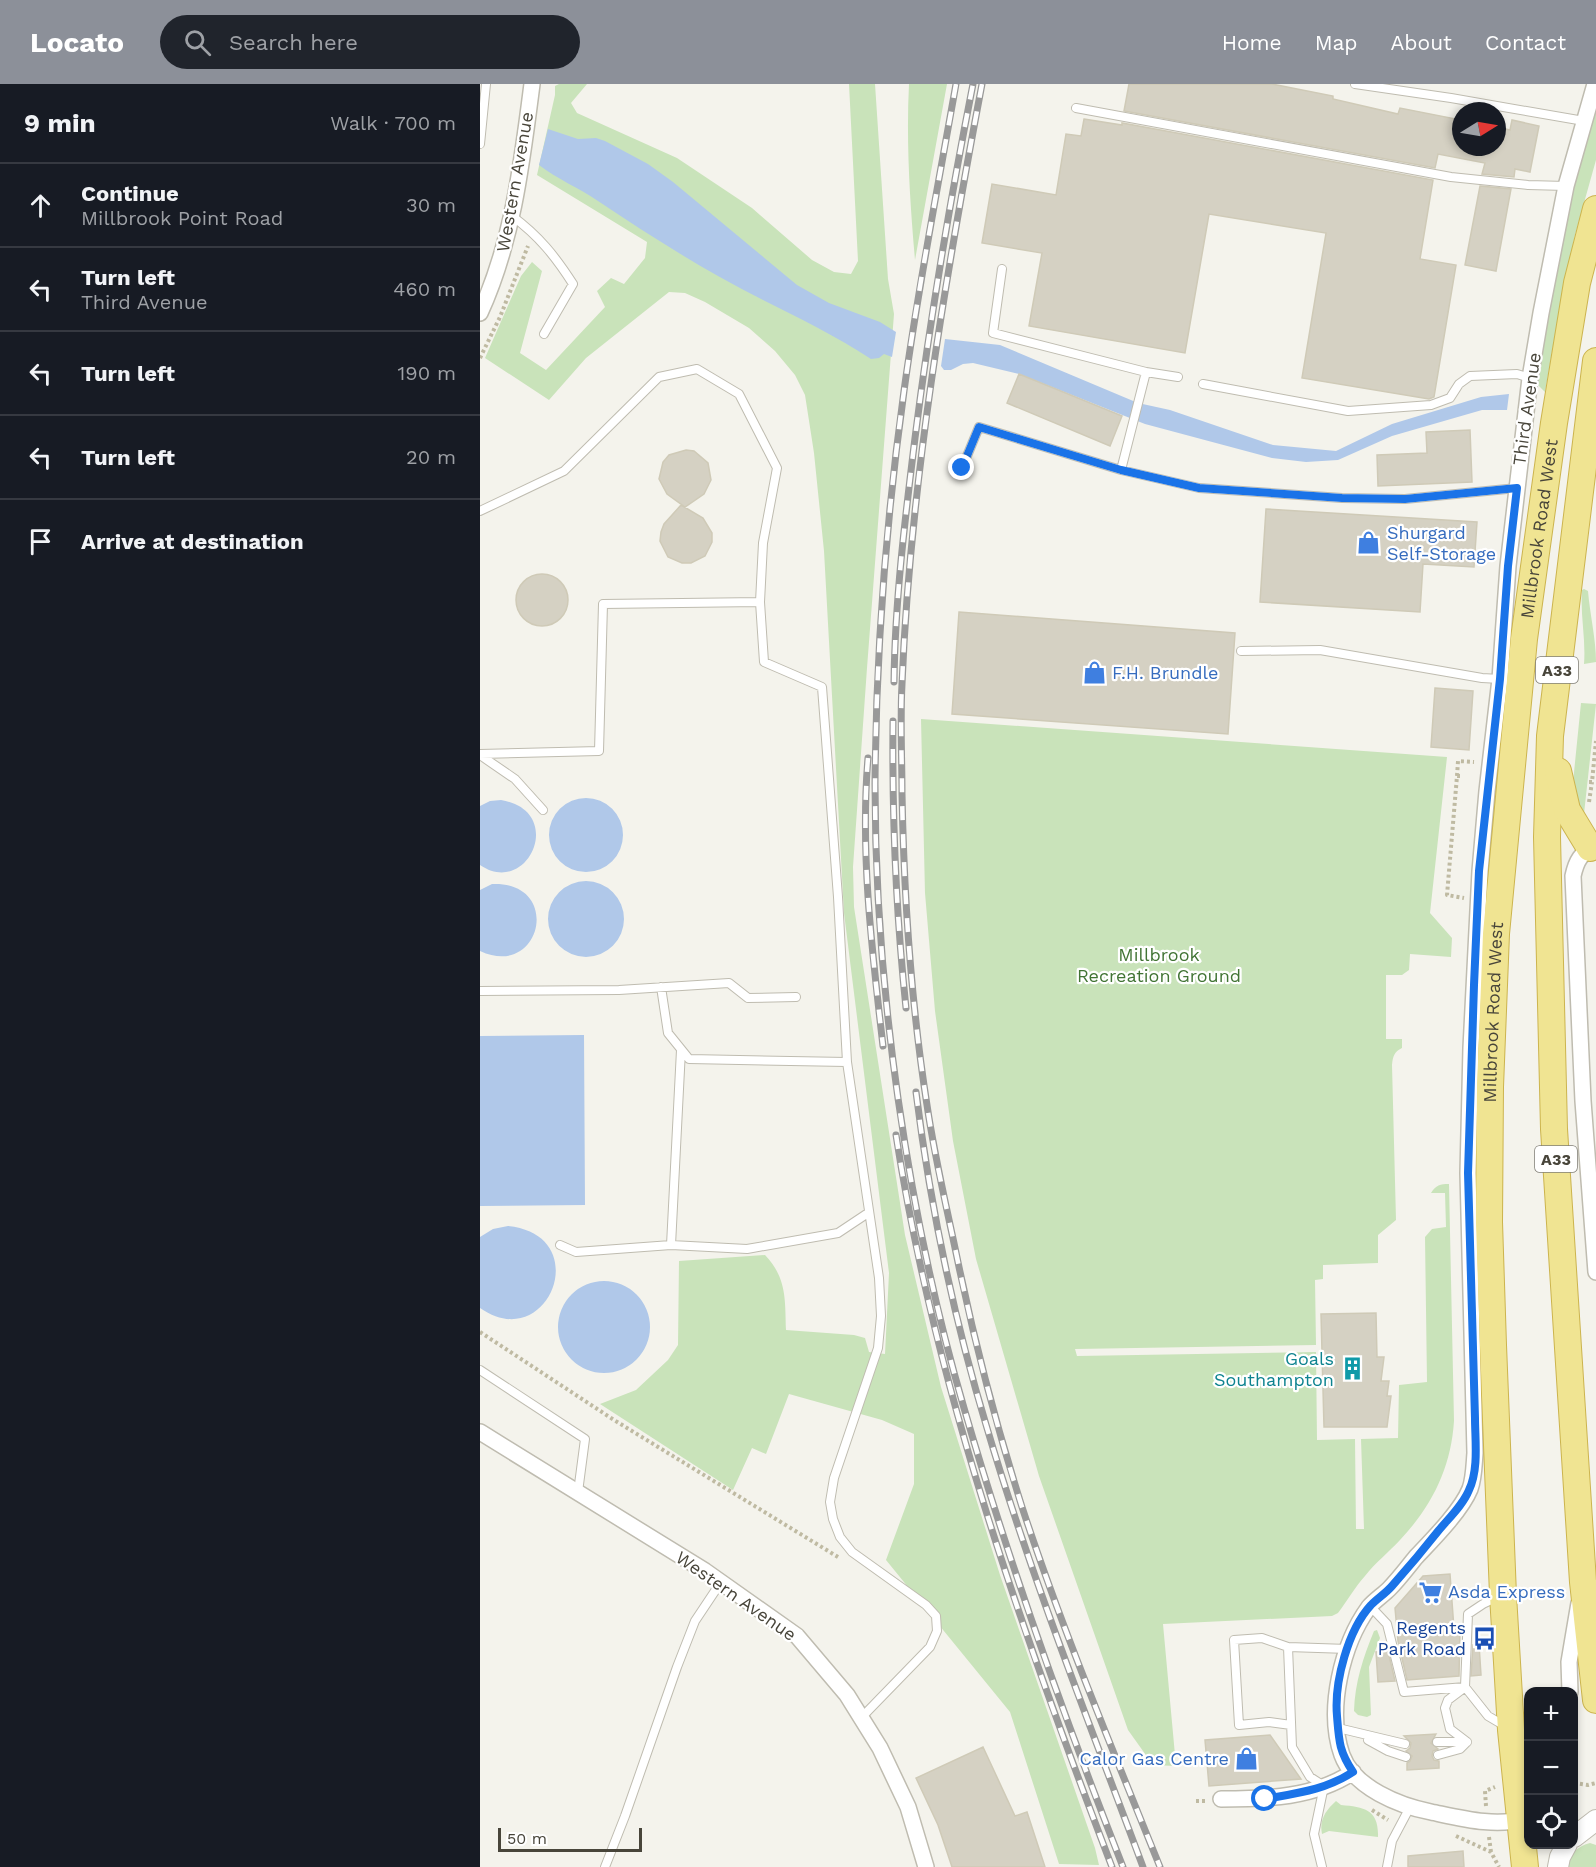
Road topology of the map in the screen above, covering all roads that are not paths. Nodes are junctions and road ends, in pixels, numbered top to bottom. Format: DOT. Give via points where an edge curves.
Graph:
graph roads {
  1 [pos="486,84"];
  2 [pos="532,84"];
  3 [pos="1355,84"];
  4 [pos="1595,84"];
  5 [pos="1076,108"];
  6 [pos="1584,121"];
  7 [pos="480,144"];
  8 [pos="1566,186"];
  9 [pos="1596,209"];
  10 [pos="512,216"];
  11 [pos="1002,269"];
  12 [pos="480,313"];
  13 [pos="543,334"];
  14 [pos="1596,361"];
  15 [pos="1146,372"];
  16 [pos="1178,376"];
  17 [pos="1530,378"];
  18 [pos="1203,384"];
  19 [pos="962,468"];
  20 [pos="1121,470"];
  21 [pos="1517,488"];
  22 [pos="480,512"];
  23 [pos="760,602"];
  24 [pos="1241,651"];
  25 [pos="1500,679"];
  26 [pos="1550,736"];
  27 [pos="480,755"];
  28 [pos="543,810"];
  29 [pos="1593,848"];
  30 [pos="661,987"];
  31 [pos="480,991"];
  32 [pos="796,997"];
  33 [pos="681,1050"];
  34 [pos="847,1062"];
  35 [pos="868,1213"];
  36 [pos="560,1245"];
  37 [pos="671,1245"];
  38 [pos="1596,1263"];
  39 [pos="1596,1272"];
  40 [pos="480,1370"];
  41 [pos="480,1432"];
  42 [pos="578,1492"];
  43 [pos="721,1582"];
  44 [pos="1583,1582"];
  45 [pos="1503,1595"];
  46 [pos="1370,1606"];
  47 [pos="1288,1647"];
  48 [pos="1348,1649"];
  49 [pos="1465,1687"];
  50 [pos="1570,1687"];
  51 [pos="1596,1700"];
  52 [pos="861,1718"];
  53 [pos="1291,1725"];
  54 [pos="1338,1728"];
  55 [pos="1511,1730"];
  56 [pos="1359,1734"];
  57 [pos="1437,1742"];
  58 [pos="1467,1742"];
  59 [pos="1405,1744"];
  60 [pos="1438,1755"];
  61 [pos="1406,1757"];
  62 [pos="1353,1772"];
  63 [pos="1324,1786"];
  64 [pos="1221,1799"];
  65 [pos="1410,1807"];
  66 [pos="1524,1807"];
  67 [pos="1596,1814"];
  68 [pos="1578,1816"];
  69 [pos="1524,1819"];
  70 [pos="1596,1820"];
  71 [pos="1578,1834"];
  72 [pos="1525,1849"];
  73 [pos="1565,1849"];
  74 [pos="605,1867"];
  75 [pos="926,1867"];
  76 [pos="1322,1867"];
  77 [pos="1387,1867"];
  78 [pos="1525,1867"];
  79 [pos="1558,1867"];
  1 -- 7 [label="lane"];
  2 -- 10 [label="street, Western Avenue"];
  3 -- 6 [label="lane"];
  4 -- 6 [label="street, Third Avenue"];
  5 -- 8 [label="lane" via="1451,177"];
  6 -- 8 [label="street, Third Avenue"];
  8 -- 17 [label="street, Third Avenue"];
  9 -- 45 [label="highway, Millbrook Road West / A33" via="1575,295 1524,639 1496,934 1489,1222"];
  10 -- 12 [label="street, Western Avenue" via="495,280"];
  10 -- 13 [label="lane" via="534,232 573,284"];
  11 -- 15 [label="lane" via="993,333"];
  14 -- 26 [label="highway, Millbrook Road West / A33"];
  15 -- 16 [label="lane"];
  15 -- 20 [label="lane"];
  17 -- 18 [label="lane" via="1517,374 1470,376 1450,398 1431,405 1348,411"];
  17 -- 21 [label="street, Third Avenue"];
  19 -- 20 [label="lane" via="979,427"];
  20 -- 21 [label="lane" via="1199,488 1342,498 1405,499"];
  21 -- 25 [label="street, Third Avenue"];
  22 -- 23 [label="lane" via="564,471 659,377 697,369 739,394 777,468 763,543"];
  23 -- 27 [label="lane" via="603,604 599,751"];
  23 -- 34 [label="lane" via="764,662 822,687"];
  24 -- 25 [label="lane" via="1320,650"];
  25 -- 46 [label="street, Third Avenue" via="1479,871 1469,1115 1473,1479 1451,1516 1391,1588"];
  26 -- 29 [label="highway" via="1567,810"];
  26 -- 44 [label="highway, Millbrook Road West / A33" via="1547,837 1554,1129"];
  27 -- 28 [label="lane" via="515,779"];
  29 -- 38 [label="street" via="1578,859 1573,876 1583,1101"];
  30 -- 31 [label="lane"];
  30 -- 32 [label="lane" via="729,983 748,998"];
  30 -- 33 [label="lane" via="668,1033"];
  33 -- 34 [label="lane" via="689,1059"];
  33 -- 37 [label="lane"];
  34 -- 35 [label="lane"];
  35 -- 37 [label="lane" via="838,1233 747,1249"];
  35 -- 52 [label="lane" via="881,1296 878,1348 834,1479 830,1502 840,1537 852,1552 926,1605 936,1616 937,1630 930,1647"];
  36 -- 37 [label="lane" via="576,1252"];
  38 -- 39 [label="street"];
  40 -- 42 [label="lane" via="585,1439"];
  41 -- 42 [label="street, Western Avenue"];
  42 -- 43 [label="street, Western Avenue"];
  43 -- 52 [label="street, Western Avenue" via="797,1636 847,1695"];
  43 -- 74 [label="lane" via="696,1621 676,1667"];
  44 -- 50 [label="street, Millbrook Road West" via="1571,1640"];
  44 -- 51 [label="highway, Millbrook Road West / A33"];
  45 -- 49 [label="lane" via="1468,1614"];
  45 -- 55 [label="highway, Millbrook Road West / A33"];
  46 -- 48 [label="street, Third Avenue"];
  46 -- 49 [label="lane" via="1387,1624 1404,1692"];
  47 -- 48 [label="lane"];
  47 -- 53 [label="lane"];
  47 -- 53 [label="lane" via="1262,1638 1234,1640 1239,1725"];
  48 -- 54 [label="street, Third Avenue" via="1339,1676"];
  49 -- 55 [label="lane" via="1488,1716"];
  49 -- 58 [label="lane" via="1448,1700 1445,1708 1450,1729"];
  52 -- 75 [label="street, Western Avenue" via="908,1807"];
  53 -- 63 [label="lane" via="1292,1747 1310,1777"];
  54 -- 56 [label="lane"];
  54 -- 62 [label="street, Third Avenue" via="1342,1756"];
  55 -- 66 [label="highway, Millbrook Road West / A33"];
  56 -- 59 [label="lane"];
  56 -- 61 [label="lane"];
  57 -- 58 [label="lane"];
  58 -- 60 [label="lane" via="1460,1749"];
  62 -- 63 [label="street"];
  62 -- 65 [label="street, Third Avenue" via="1386,1798"];
  63 -- 64 [label="street" via="1265,1799"];
  63 -- 76 [label="lane" via="1314,1834"];
  65 -- 69 [label="street, Third Avenue" via="1473,1819"];
  65 -- 77 [label="lane" via="1392,1841"];
  67 -- 68 [label="street"];
  70 -- 71 [label="street"];
  72 -- 78 [label="highway, Millbrook Road West / A33"];
  73 -- 79 [label="street"];
}
